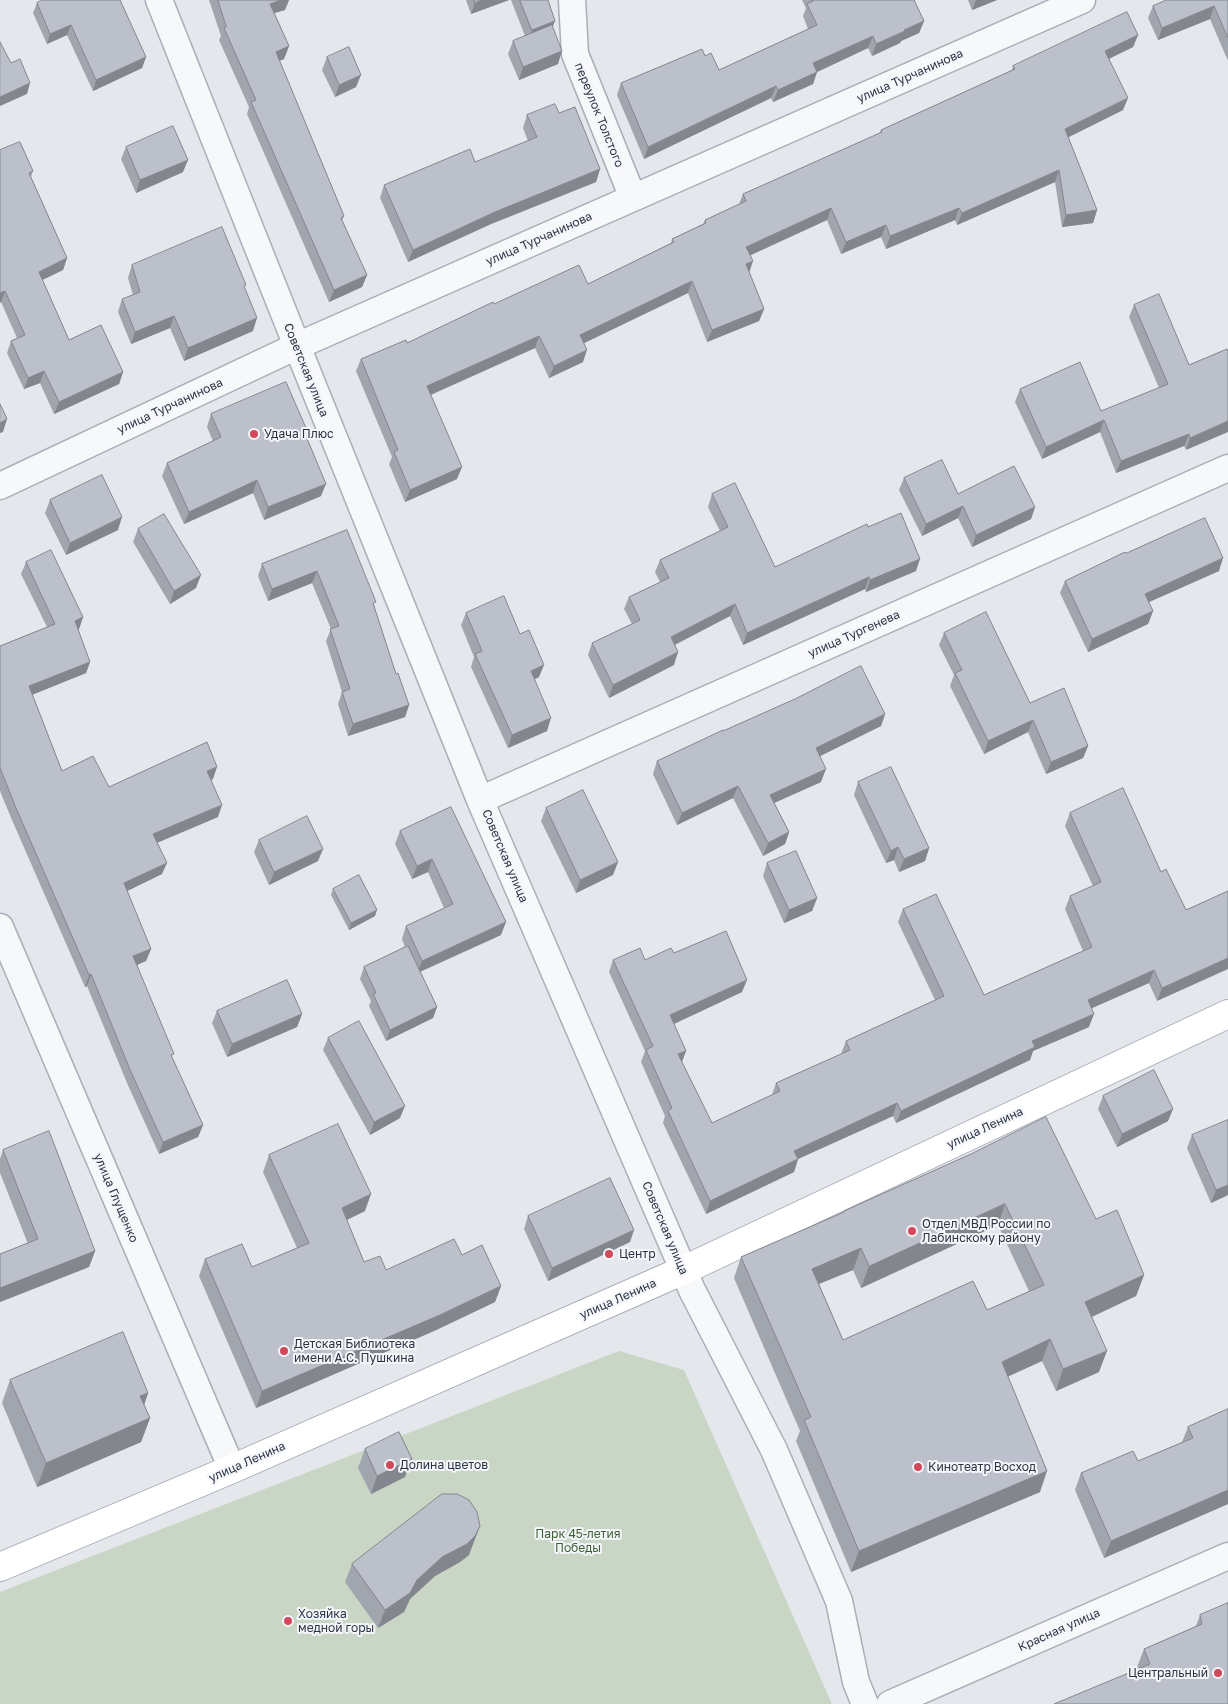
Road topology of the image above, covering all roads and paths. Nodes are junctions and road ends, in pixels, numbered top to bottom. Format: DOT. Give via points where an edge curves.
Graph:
graph roads {
  1 [pos="159,0"];
  2 [pos="572,0"];
  3 [pos="1082,0"];
  4 [pos="633,198"];
  5 [pos="297,346"];
  6 [pos="1228,468"];
  7 [pos="0,486"];
  8 [pos="480,800"];
  9 [pos="0,927"];
  10 [pos="1228,1014"];
  11 [pos="684,1270"];
  12 [pos="232,1469"];
  13 [pos="1228,1556"];
  14 [pos="0,1567"];
  15 [pos="865,1704"];
  16 [pos="890,1704"];
  1 -- 5 [label="street, Советская улица"];
  2 -- 4 [label="street, переулок Толстого" via="575,54"];
  3 -- 4 [label="street, улица Турчанинова"];
  4 -- 5 [label="street, улица Турчанинова"];
  5 -- 7 [label="street, улица Турчанинова"];
  5 -- 8 [label="street, Советская улица"];
  6 -- 8 [label="street, улица Тургенева"];
  8 -- 11 [label="street, Советская улица"];
  9 -- 12 [label="street, улица Глущенко"];
  10 -- 11 [label="street, улица Ленина"];
  11 -- 12 [label="street, улица Ленина"];
  11 -- 15 [label="street, Советская улица" via="774,1450 839,1601 856,1682"];
  12 -- 14 [label="street, улица Ленина"];
  13 -- 16 [label="street, Красная улица"];
}
